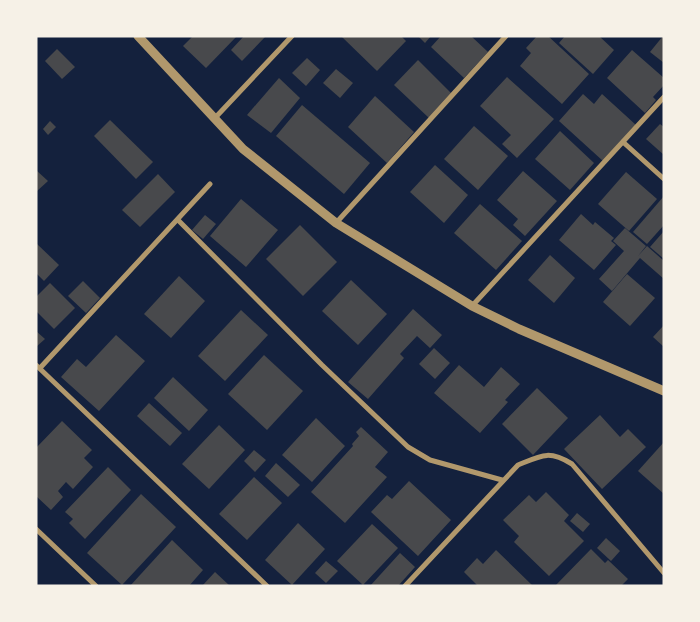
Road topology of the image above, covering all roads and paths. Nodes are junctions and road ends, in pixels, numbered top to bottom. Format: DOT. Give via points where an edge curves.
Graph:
graph roads {
  1 [pos="138,36"];
  2 [pos="292,36"];
  3 [pos="506,36"];
  4 [pos="664,97"];
  5 [pos="214,120"];
  6 [pos="623,142"];
  7 [pos="664,179"];
  8 [pos="210,184"];
  9 [pos="178,220"];
  10 [pos="336,223"];
  11 [pos="472,306"];
  12 [pos="38,367"];
  13 [pos="664,391"];
  14 [pos="502,480"];
  15 [pos="36,529"];
  16 [pos="664,573"];
  17 [pos="96,586"];
  18 [pos="267,586"];
  19 [pos="405,586"];
  1 -- 5 [label="street"];
  2 -- 5 [label="street"];
  3 -- 10 [label="street"];
  4 -- 6 [label="street"];
  5 -- 10 [label="street" via="243,149"];
  6 -- 7 [label="street"];
  6 -- 11 [label="street"];
  8 -- 9 [label="street"];
  9 -- 12 [label="street"];
  9 -- 14 [label="street" via="322,366 408,447 430,460"];
  10 -- 11 [label="street"];
  11 -- 13 [label="street"];
  12 -- 18 [label="street"];
  14 -- 16 [label="street" via="518,465 540,456 557,454 572,464"];
  14 -- 19 [label="street"];
  15 -- 17 [label="street"];
}
